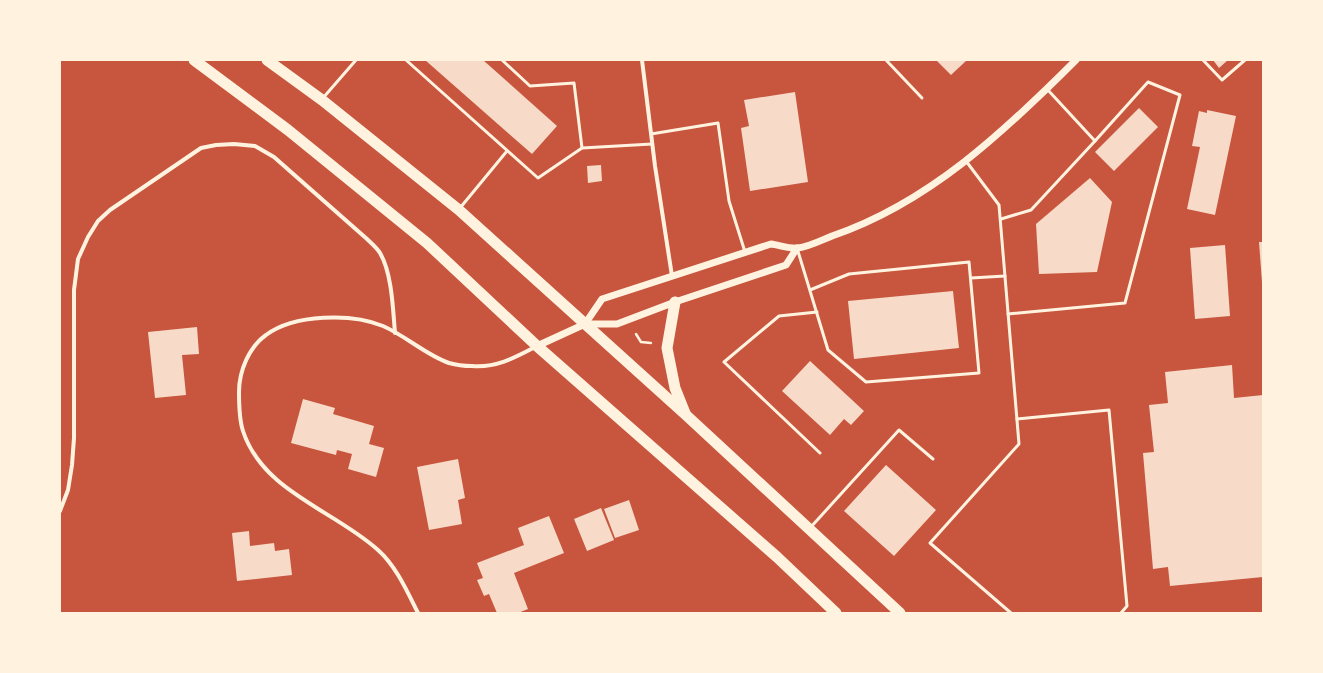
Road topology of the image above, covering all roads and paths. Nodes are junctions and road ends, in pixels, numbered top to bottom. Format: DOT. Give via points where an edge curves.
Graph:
graph roads {
  1 [pos="194,60"];
  2 [pos="267,60"];
  3 [pos="356,60"];
  4 [pos="406,60"];
  5 [pos="502,60"];
  6 [pos="642,60"];
  7 [pos="886,60"];
  8 [pos="1076,60"];
  9 [pos="1203,60"];
  10 [pos="1245,60"];
  11 [pos="1047,89"];
  12 [pos="922,98"];
  13 [pos="322,100"];
  14 [pos="651,134"];
  15 [pos="1095,140"];
  16 [pos="652,144"];
  17 [pos="582,148"];
  18 [pos="507,151"];
  19 [pos="966,161"];
  20 [pos="459,210"];
  21 [pos="1001,219"];
  22 [pos="797,248"];
  23 [pos="745,252"];
  24 [pos="672,276"];
  25 [pos="1005,276"];
  26 [pos="971,278"];
  27 [pos="810,290"];
  28 [pos="675,302"];
  29 [pos="817,312"];
  30 [pos="1008,314"];
  31 [pos="585,324"];
  32 [pos="396,333"];
  33 [pos="636,334"];
  34 [pos="641,342"];
  35 [pos="653,344"];
  36 [pos="638,345"];
  37 [pos="537,346"];
  38 [pos="686,415"];
  39 [pos="1017,419"];
  40 [pos="820,452"];
  41 [pos="933,459"];
  42 [pos="60,511"];
  43 [pos="809,529"];
  44 [pos="418,613"];
  45 [pos="836,613"];
  46 [pos="900,613"];
  47 [pos="1011,613"];
  48 [pos="1121,613"];
  1 -- 37 [label="highway" via="288,130 427,244"];
  2 -- 13 [label="highway"];
  3 -- 13 [label="lane"];
  4 -- 18 [label="lane"];
  5 -- 17 [label="lane" via="530,86 574,83"];
  6 -- 14 [label="street"];
  7 -- 12 [label="lane"];
  8 -- 11 [label="street"];
  9 -- 10 [label="lane" via="1222,80"];
  11 -- 15 [label="lane"];
  11 -- 19 [label="street"];
  13 -- 20 [label="highway"];
  14 -- 16 [label="street"];
  14 -- 23 [label="lane" via="718,123 729,201"];
  15 -- 21 [label="lane" via="1031,210"];
  15 -- 30 [label="lane" via="1148,82 1180,95 1125,303"];
  16 -- 17 [label="lane"];
  16 -- 24 [label="street"];
  17 -- 18 [label="lane" via="538,178"];
  18 -- 20 [label="lane"];
  19 -- 21 [label="lane" via="999,205"];
  19 -- 22 [label="street" via="904,203 852,229"];
  20 -- 31 [label="highway"];
  21 -- 25 [label="lane"];
  22 -- 23 [label="street" via="771,244"];
  22 -- 27 [label="lane"];
  22 -- 28 [label="street" via="786,265"];
  23 -- 24 [label="street"];
  24 -- 31 [label="street" via="602,299"];
  25 -- 26 [label="lane"];
  25 -- 30 [label="lane"];
  26 -- 27 [label="lane" via="970,262 848,274"];
  26 -- 29 [label="lane" via="979,372 866,382 828,350"];
  27 -- 29 [label="lane"];
  28 -- 31 [label="street" via="617,324"];
  28 -- 38 [label="highway" via="667,348 675,388"];
  29 -- 40 [label="lane" via="779,316 724,362"];
  30 -- 39 [label="lane"];
  31 -- 37 [label="street"];
  31 -- 38 [label="highway"];
  32 -- 37 [label="street" via="450,363 474,366 503,363"];
  32 -- 42 [label="street" via="387,273 380,253 367,239 274,157 255,146 234,144 201,148 110,210 98,221 78,259 74,290 74,438 68,490"];
  32 -- 44 [label="street" via="383,326 338,318 310,319 286,324 257,342 248,357 239,384 239,408 242,430 253,454 270,475 380,551 396,571"];
  33 -- 34 [label="path"];
  34 -- 35 [label="path"];
  34 -- 36 [label="path"];
  37 -- 45 [label="highway" via="777,557"];
  38 -- 43 [label="highway"];
  39 -- 47 [label="lane" via="1019,444 930,544"];
  39 -- 48 [label="lane" via="1109,410 1127,606"];
  41 -- 43 [label="lane" via="899,430"];
  43 -- 46 [label="highway"];
}
